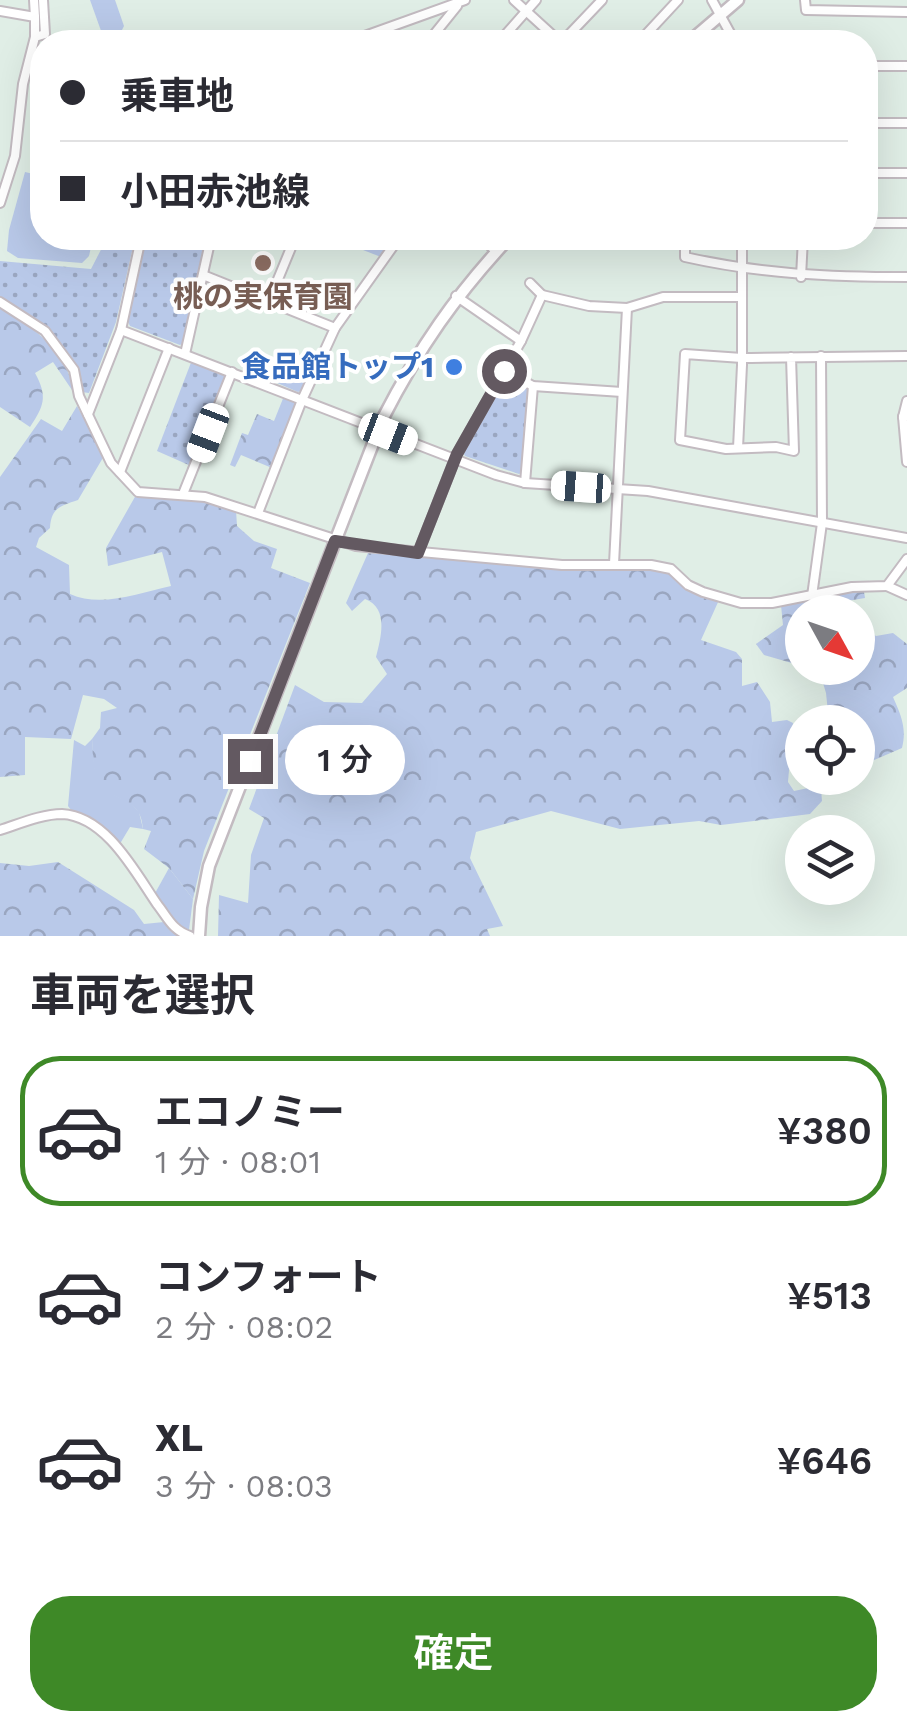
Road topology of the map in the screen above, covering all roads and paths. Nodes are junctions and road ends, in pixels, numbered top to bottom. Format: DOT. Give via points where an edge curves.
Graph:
graph roads {
  1 [pos="34,0"];
  2 [pos="44,0"];
  3 [pos="514,0"];
  4 [pos="536,0"];
  5 [pos="602,0"];
  6 [pos="678,0"];
  7 [pos="712,0"];
  8 [pos="738,0"];
  9 [pos="805,0"];
  10 [pos="463,1"];
  11 [pos="526,11"];
  12 [pos="0,12"];
  13 [pos="907,12"];
  14 [pos="720,13"];
  15 [pos="35,18"];
  16 [pos="36,30"];
  17 [pos="45,30"];
  18 [pos="382,30"];
  19 [pos="438,30"];
  20 [pos="509,30"];
  21 [pos="547,30"];
  22 [pos="573,30"];
  23 [pos="650,30"];
  24 [pos="702,30"];
  25 [pos="729,30"];
  26 [pos="30,59"];
  27 [pos="878,66"];
  28 [pos="907,66"];
  29 [pos="878,123"];
  30 [pos="907,123"];
  31 [pos="878,173"];
  32 [pos="907,173"];
  33 [pos="0,203"];
  34 [pos="878,223"];
  35 [pos="907,223"];
  36 [pos="139,250"];
  37 [pos="208,250"];
  38 [pos="290,250"];
  39 [pos="390,250"];
  40 [pos="685,250"];
  41 [pos="742,250"];
  42 [pos="802,250"];
  43 [pos="496,251"];
  44 [pos="741,270"];
  45 [pos="203,275"];
  46 [pos="801,276"];
  47 [pos="907,277"];
  48 [pos="530,283"];
  49 [pos="542,295"];
  50 [pos="456,296"];
  51 [pos="741,297"];
  52 [pos="269,301"];
  53 [pos="0,302"];
  54 [pos="627,308"];
  55 [pos="334,328"];
  56 [pos="121,330"];
  57 [pos="521,341"];
  58 [pos="169,348"];
  59 [pos="186,354"];
  60 [pos="821,356"];
  61 [pos="907,356"];
  62 [pos="791,357"];
  63 [pos="742,358"];
  64 [pos="504,371"];
  65 [pos="232,372"];
  66 [pos="533,386"];
  67 [pos="622,392"];
  68 [pos="302,400"];
  69 [pos="907,401"];
  70 [pos="87,416"];
  71 [pos="905,416"];
  72 [pos="379,430"];
  73 [pos="738,448"];
  74 [pos="455,460"];
  75 [pos="907,462"];
  76 [pos="120,472"];
  77 [pos="525,483"];
  78 [pos="616,489"];
  79 [pos="183,494"];
  80 [pos="258,513"];
  81 [pos="822,523"];
  82 [pos="907,538"];
  83 [pos="335,541"];
  84 [pos="418,553"];
  85 [pos="907,559"];
  86 [pos="614,564"];
  87 [pos="887,586"];
  88 [pos="812,595"];
  89 [pos="816,595"];
  90 [pos="907,595"];
  91 [pos="785,601"];
  92 [pos="0,830"];
  93 [pos="190,936"];
  94 [pos="199,936"];
  1 -- 15 [label="street"];
  2 -- 17 [label="street"];
  3 -- 11 [label="street"];
  4 -- 11 [label="street"];
  5 -- 22 [label="street"];
  6 -- 23 [label="street"];
  7 -- 14 [label="street"];
  8 -- 14 [label="street"];
  9 -- 13 [label="street" via="806,10"];
  10 -- 18 [label="street"];
  10 -- 19 [label="street"];
  11 -- 20 [label="street"];
  11 -- 21 [label="street"];
  12 -- 15 [label="street"];
  14 -- 24 [label="street"];
  14 -- 25 [label="street"];
  15 -- 16 [label="street"];
  26 -- 33 [label="street" via="15,156"];
  27 -- 28 [label="street"];
  29 -- 30 [label="street"];
  31 -- 32 [label="street"];
  34 -- 35 [label="street"];
  36 -- 56 [label="street"];
  37 -- 45 [label="street"];
  38 -- 52 [label="street"];
  39 -- 55 [label="street"];
  40 -- 44 [label="street" via="685,257"];
  41 -- 44 [label="street"];
  42 -- 46 [label="street"];
  43 -- 50 [label="street"];
  44 -- 46 [label="street"];
  44 -- 51 [label="street"];
  45 -- 52 [label="street"];
  45 -- 59 [label="street"];
  46 -- 47 [label="street"];
  48 -- 49 [label="street"];
  49 -- 54 [label="street"];
  49 -- 57 [label="street"];
  50 -- 57 [label="street"];
  50 -- 72 [label="street" via="415,356"];
  51 -- 54 [label="street" via="664,297"];
  51 -- 63 [label="street"];
  52 -- 55 [label="street"];
  53 -- 70 [label="street" via="44,330 74,370"];
  54 -- 67 [label="street"];
  55 -- 68 [label="street"];
  56 -- 58 [label="street"];
  56 -- 70 [label="street"];
  57 -- 64 [label="street"];
  58 -- 59 [label="street"];
  58 -- 76 [label="street"];
  59 -- 65 [label="street"];
  60 -- 61 [label="street"];
  60 -- 62 [label="street"];
  60 -- 81 [label="street"];
  62 -- 63 [label="street"];
  62 -- 73 [label="street" via="794,451"];
  63 -- 73 [label="street"];
  63 -- 73 [label="street" via="684,354 680,440"];
  64 -- 66 [label="street"];
  64 -- 74 [label="street"];
  65 -- 68 [label="street"];
  65 -- 79 [label="street"];
  66 -- 67 [label="street"];
  66 -- 77 [label="street"];
  67 -- 78 [label="street"];
  68 -- 72 [label="street"];
  68 -- 80 [label="street"];
  69 -- 71 [label="street"];
  70 -- 76 [label="street"];
  71 -- 75 [label="street"];
  72 -- 74 [label="street"];
  72 -- 83 [label="street"];
  74 -- 77 [label="street"];
  74 -- 84 [label="street"];
  76 -- 79 [label="street" via="138,492"];
  77 -- 78 [label="street"];
  78 -- 81 [label="street"];
  78 -- 86 [label="street"];
  79 -- 80 [label="street"];
  80 -- 83 [label="street"];
  81 -- 82 [label="street"];
  81 -- 88 [label="street"];
  83 -- 84 [label="street"];
  83 -- 94 [label="street" via="209,866"];
  84 -- 86 [label="street"];
  85 -- 87 [label="street"];
  86 -- 91 [label="street" via="670,570 688,585 742,603"];
  87 -- 89 [label="street"];
  87 -- 90 [label="street"];
  92 -- 93 [label="street" via="56,814 90,824 122,854 174,928"];
}
